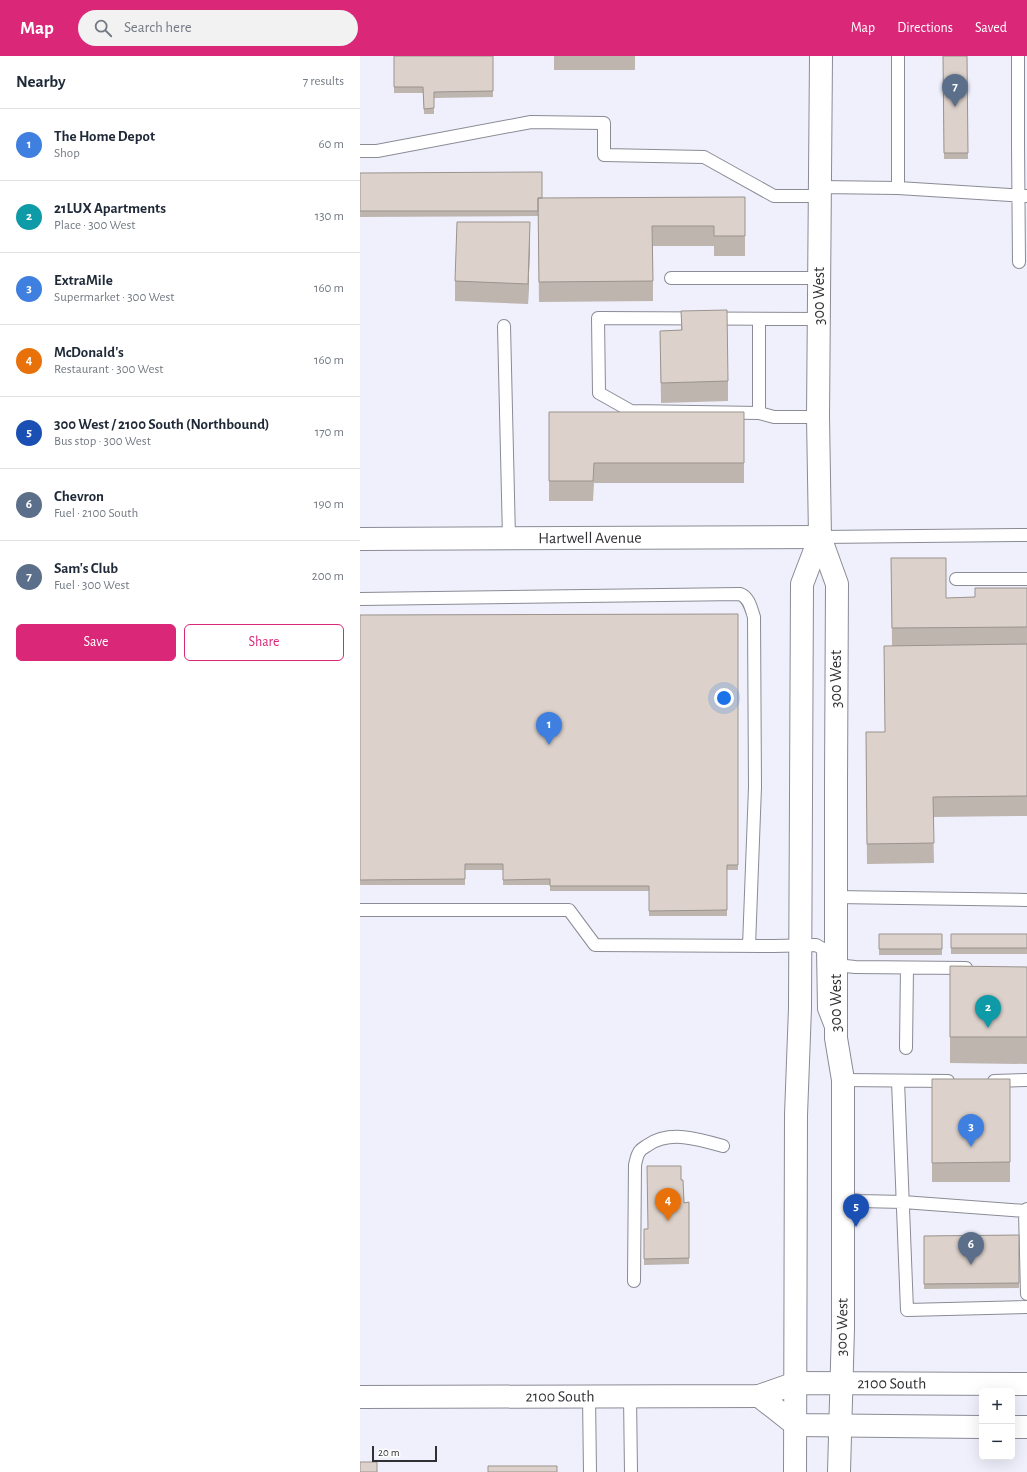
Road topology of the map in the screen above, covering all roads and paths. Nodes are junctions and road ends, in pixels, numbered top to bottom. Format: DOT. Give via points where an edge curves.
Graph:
graph roads {
  1 [pos="821,56"];
  2 [pos="898,56"];
  3 [pos="1018,56"];
  4 [pos="360,150"];
  5 [pos="898,188"];
  6 [pos="820,192"];
  7 [pos="1023,196"];
  8 [pos="1019,262"];
  9 [pos="671,278"];
  10 [pos="819,278"];
  11 [pos="759,319"];
  12 [pos="819,319"];
  13 [pos="504,326"];
  14 [pos="759,413"];
  15 [pos="818,417"];
  16 [pos="1027,535"];
  17 [pos="820,537"];
  18 [pos="509,538"];
  19 [pos="360,539"];
  20 [pos="956,579"];
  21 [pos="1027,579"];
  22 [pos="360,599"];
  23 [pos="836,896"];
  24 [pos="1027,900"];
  25 [pos="360,910"];
  26 [pos="800,945"];
  27 [pos="749,946"];
  28 [pos="836,965"];
  29 [pos="908,968"];
  30 [pos="979,968"];
  31 [pos="836,1038"];
  32 [pos="906,1048"];
  33 [pos="843,1080"];
  34 [pos="981,1080"];
  35 [pos="1027,1080"];
  36 [pos="898,1081"];
  37 [pos="958,1081"];
  38 [pos="723,1146"];
  39 [pos="843,1199"];
  40 [pos="903,1202"];
  41 [pos="1026,1210"];
  42 [pos="634,1281"];
  43 [pos="1027,1294"];
  44 [pos="1027,1307"];
  45 [pos="796,1383"];
  46 [pos="841,1384"];
  47 [pos="1027,1384"];
  48 [pos="588,1396"];
  49 [pos="630,1396"];
  50 [pos="759,1396"];
  51 [pos="360,1397"];
  52 [pos="796,1425"];
  53 [pos="840,1426"];
  54 [pos="979,1427"];
  55 [pos="1015,1427"];
  56 [pos="1027,1427"];
  57 [pos="590,1472"];
  58 [pos="632,1472"];
  59 [pos="795,1472"];
  60 [pos="839,1472"];
  1 -- 6 [label="main road, 300 West"];
  2 -- 5 [label="lane"];
  3 -- 7 [label="lane"];
  4 -- 6 [label="lane" via="377,151 532,122 604,123 604,155 704,157 774,196"];
  5 -- 6 [label="lane"];
  5 -- 7 [label="lane"];
  6 -- 10 [label="main road, 300 West"];
  7 -- 8 [label="lane"];
  9 -- 10 [label="lane"];
  10 -- 12 [label="main road, 300 West"];
  11 -- 12 [label="lane"];
  11 -- 14 [label="lane"];
  11 -- 14 [label="lane" via="598,318 599,393 631,411"];
  12 -- 15 [label="main road, 300 West"];
  13 -- 18 [label="lane"];
  14 -- 15 [label="lane" via="774,417"];
  15 -- 17 [label="main road, 300 West"];
  16 -- 17 [label="lane"];
  17 -- 18 [label="main road, Hartwell Avenue"];
  17 -- 23 [label="main road, 300 West" via="837,584"];
  17 -- 26 [label="main road, 300 West" via="802,584"];
  18 -- 19 [label="main road, Hartwell Avenue"];
  20 -- 21 [label="lane"];
  22 -- 27 [label="lane" via="740,594 745,596 754,617 755,691 755,787"];
  23 -- 24 [label="lane"];
  23 -- 28 [label="main road, 300 West"];
  25 -- 27 [label="lane" via="569,910 595,945"];
  26 -- 27 [label="lane"];
  26 -- 31 [label="lane" via="816,945 823,949 824,1009"];
  26 -- 45 [label="main road, 300 West" via="796,1115"];
  28 -- 29 [label="lane"];
  28 -- 31 [label="main road, 300 West"];
  29 -- 30 [label="lane"];
  29 -- 32 [label="lane"];
  31 -- 33 [label="main road, 300 West"];
  33 -- 36 [label="lane"];
  33 -- 39 [label="main road, 300 West"];
  34 -- 35 [label="lane"];
  36 -- 37 [label="lane"];
  36 -- 40 [label="lane"];
  38 -- 42 [label="lane" via="702,1140 666,1137 640,1150 635,1166"];
  39 -- 40 [label="lane"];
  39 -- 46 [label="main road, 300 West"];
  40 -- 41 [label="lane"];
  40 -- 44 [label="lane" via="907,1310"];
  41 -- 43 [label="lane"];
  45 -- 46 [label="main road, 2100 South"];
  45 -- 50 [label="main road, 2100 South"];
  45 -- 52 [label="main road, 300 West"];
  46 -- 47 [label="main road, 2100 South"];
  46 -- 53 [label="main road, 300 West"];
  48 -- 49 [label="main road, 2100 South"];
  48 -- 51 [label="main road, 2100 South"];
  48 -- 57 [label="lane"];
  49 -- 50 [label="main road, 2100 South"];
  49 -- 58 [label="lane"];
  50 -- 52 [label="main road"];
  52 -- 53 [label="main road"];
  52 -- 59 [label="main road, 300 West"];
  53 -- 54 [label="main road"];
  53 -- 60 [label="main road, 300 West"];
  55 -- 56 [label="main road"];
}
